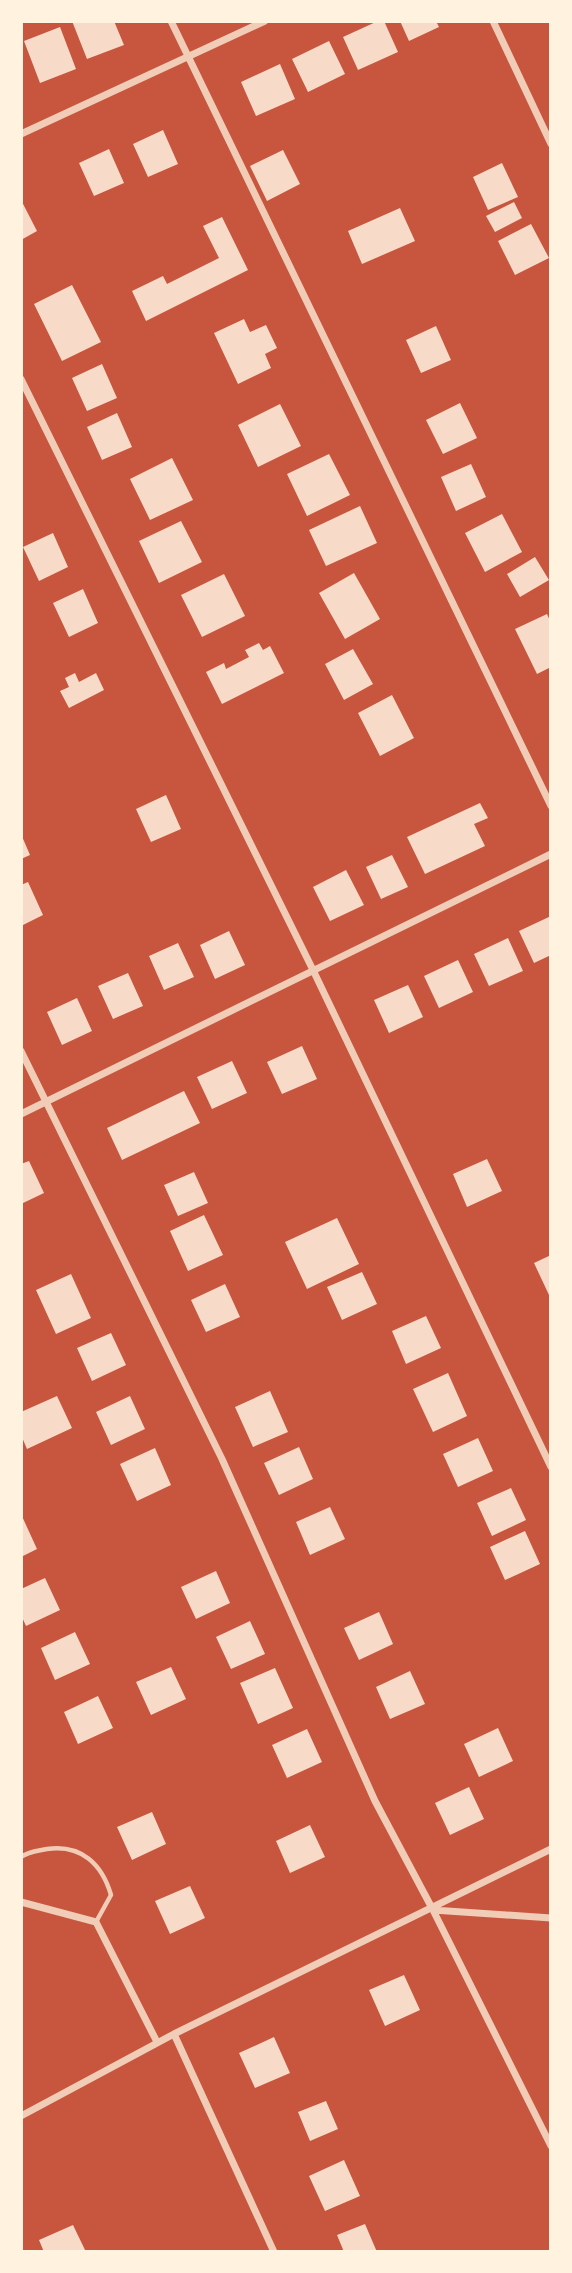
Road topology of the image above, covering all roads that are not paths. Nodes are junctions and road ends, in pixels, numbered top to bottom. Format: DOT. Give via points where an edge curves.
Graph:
graph roads {
  1 [pos="171,21"];
  2 [pos="265,21"];
  3 [pos="493,21"];
  4 [pos="188,58"];
  5 [pos="21,134"];
  6 [pos="551,144"];
  7 [pos="21,379"];
  8 [pos="551,806"];
  9 [pos="551,854"];
  10 [pos="313,970"];
  11 [pos="21,1051"];
  12 [pos="45,1102"];
  13 [pos="21,1114"];
  14 [pos="551,1467"];
  15 [pos="551,1849"];
  16 [pos="21,1857"];
  17 [pos="21,1902"];
  18 [pos="433,1910"];
  19 [pos="551,1918"];
  20 [pos="96,1922"];
  21 [pos="174,2034"];
  22 [pos="158,2042"];
  23 [pos="21,2116"];
  24 [pos="551,2146"];
  25 [pos="274,2252"];
  1 -- 4 [label="street"];
  2 -- 4 [label="street"];
  3 -- 6 [label="street"];
  4 -- 5 [label="street"];
  4 -- 8 [label="street"];
  7 -- 10 [label="street"];
  9 -- 10 [label="street"];
  10 -- 12 [label="street"];
  10 -- 14 [label="street"];
  11 -- 12 [label="street"];
  12 -- 13 [label="street"];
  12 -- 18 [label="street" via="222,1459 374,1801"];
  15 -- 18 [label="street"];
  16 -- 20 [label="lane" via="64,1847 90,1858 106,1875 111,1895"];
  17 -- 20 [label="street"];
  18 -- 19 [label="street"];
  18 -- 21 [label="street"];
  18 -- 24 [label="street"];
  20 -- 22 [label="street"];
  21 -- 22 [label="street"];
  21 -- 25 [label="street"];
  22 -- 23 [label="street"];
}
